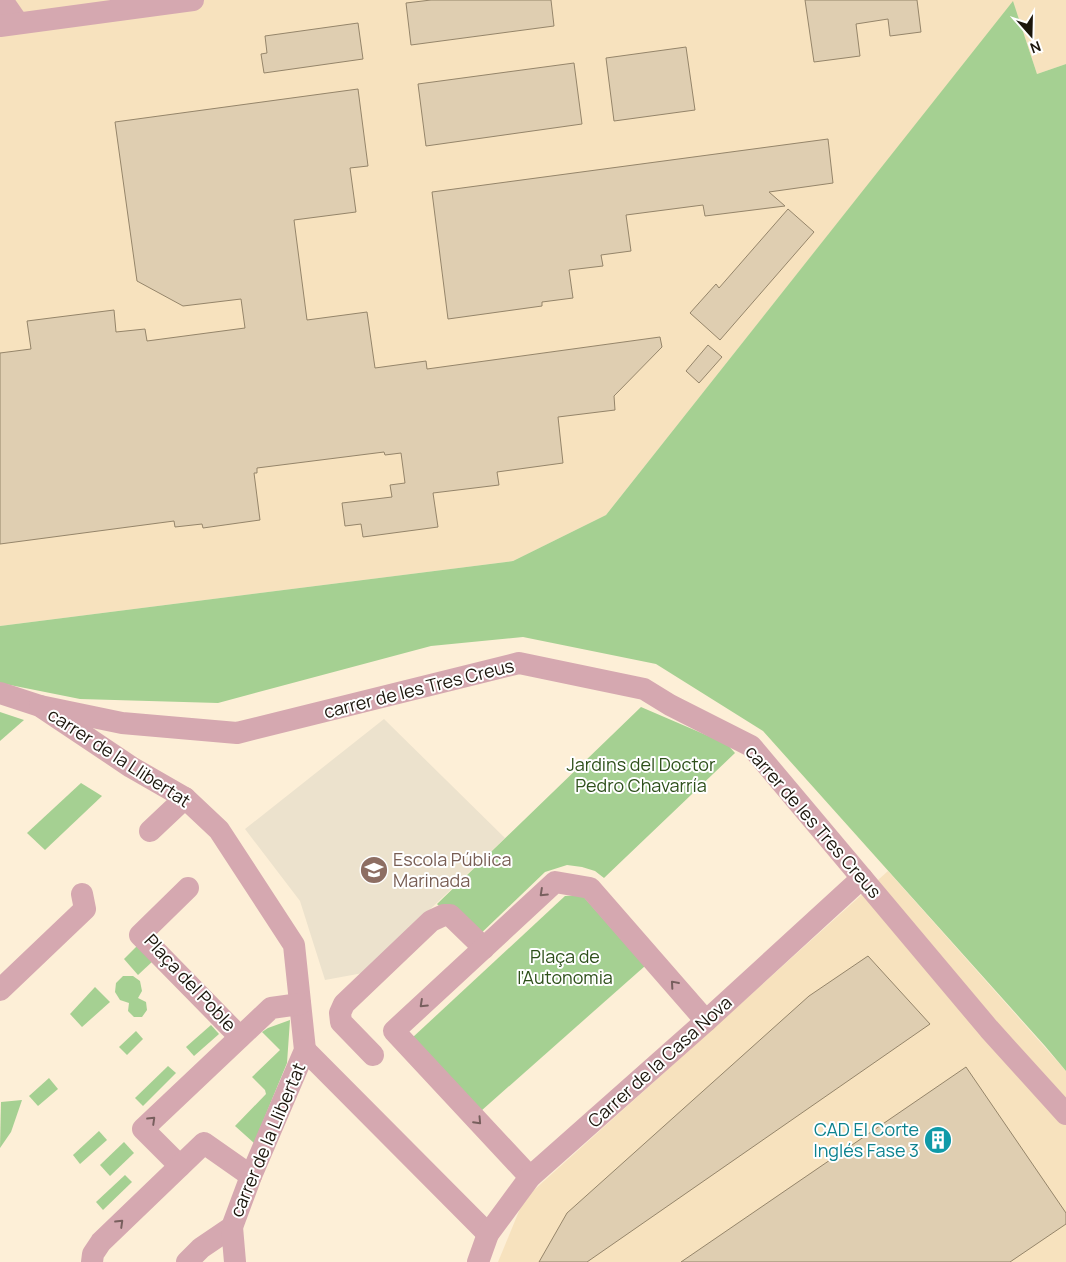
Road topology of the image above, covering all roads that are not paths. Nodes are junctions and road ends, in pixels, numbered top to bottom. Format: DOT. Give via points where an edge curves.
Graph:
graph roads {
  1 [pos="2,0"];
  2 [pos="193,0"];
  3 [pos="65,9"];
  4 [pos="9,24"];
  5 [pos="0,694"];
  6 [pos="40,706"];
  7 [pos="185,798"];
  8 [pos="150,831"];
  9 [pos="862,878"];
  10 [pos="188,888"];
  11 [pos="82,894"];
  12 [pos="484,948"];
  13 [pos="0,990"];
  14 [pos="300,1004"];
  15 [pos="706,1021"];
  16 [pos="240,1037"];
  17 [pos="305,1050"];
  18 [pos="373,1055"];
  19 [pos="1066,1114"];
  20 [pos="180,1166"];
  21 [pos="252,1176"];
  22 [pos="530,1177"];
  23 [pos="232,1227"];
  24 [pos="488,1234"];
  25 [pos="92,1262"];
  26 [pos="187,1262"];
  27 [pos="235,1262"];
  28 [pos="478,1262"];
  1 -- 4 [label="street"];
  2 -- 3 [label="street"];
  3 -- 4 [label="street"];
  5 -- 6 [label="street, carrer de la Llibertat"];
  6 -- 7 [label="street, carrer de la Llibertat" via="131,767"];
  6 -- 9 [label="street, carrer de les Tres Creus" via="122,723 237,734 519,663 644,689 751,746"];
  7 -- 8 [label="street"];
  7 -- 14 [label="street, carrer de la Llibertat" via="219,830 294,945"];
  9 -- 15 [label="street, Carrer de la Casa Nova"];
  9 -- 19 [label="street, carrer de les Tres Creus" via="989,1029"];
  10 -- 16 [label="street, Plaça del Poble" via="140,935"];
  11 -- 13 [label="street" via="85,910"];
  15 -- 12 [label="street, one-way" via="590,888 555,882"];
  12 -- 18 [label="street" via="450,916 444,915 431,921 344,1004 340,1022"];
  12 -- 22 [label="street, one-way" via="394,1031"];
  14 -- 16 [label="street, Plaça del Poble" via="270,1008"];
  14 -- 17 [label="street, carrer de la Llibertat"];
  15 -- 22 [label="street, Carrer de la Casa Nova"];
  20 -- 16 [label="street, Plaça del Poble, one-way" via="143,1129"];
  17 -- 21 [label="street, carrer de la Llibertat"];
  17 -- 24 [label="street"];
  20 -- 21 [label="street" via="204,1143"];
  25 -- 20 [label="street, one-way" via="101,1242"];
  21 -- 23 [label="street, carrer de la Llibertat"];
  22 -- 24 [label="street, Carrer de la Casa Nova"];
  23 -- 26 [label="street, carrer de la Llibertat"];
  23 -- 27 [label="street"];
  24 -- 28 [label="street, Carrer de la Casa Nova"];
}
